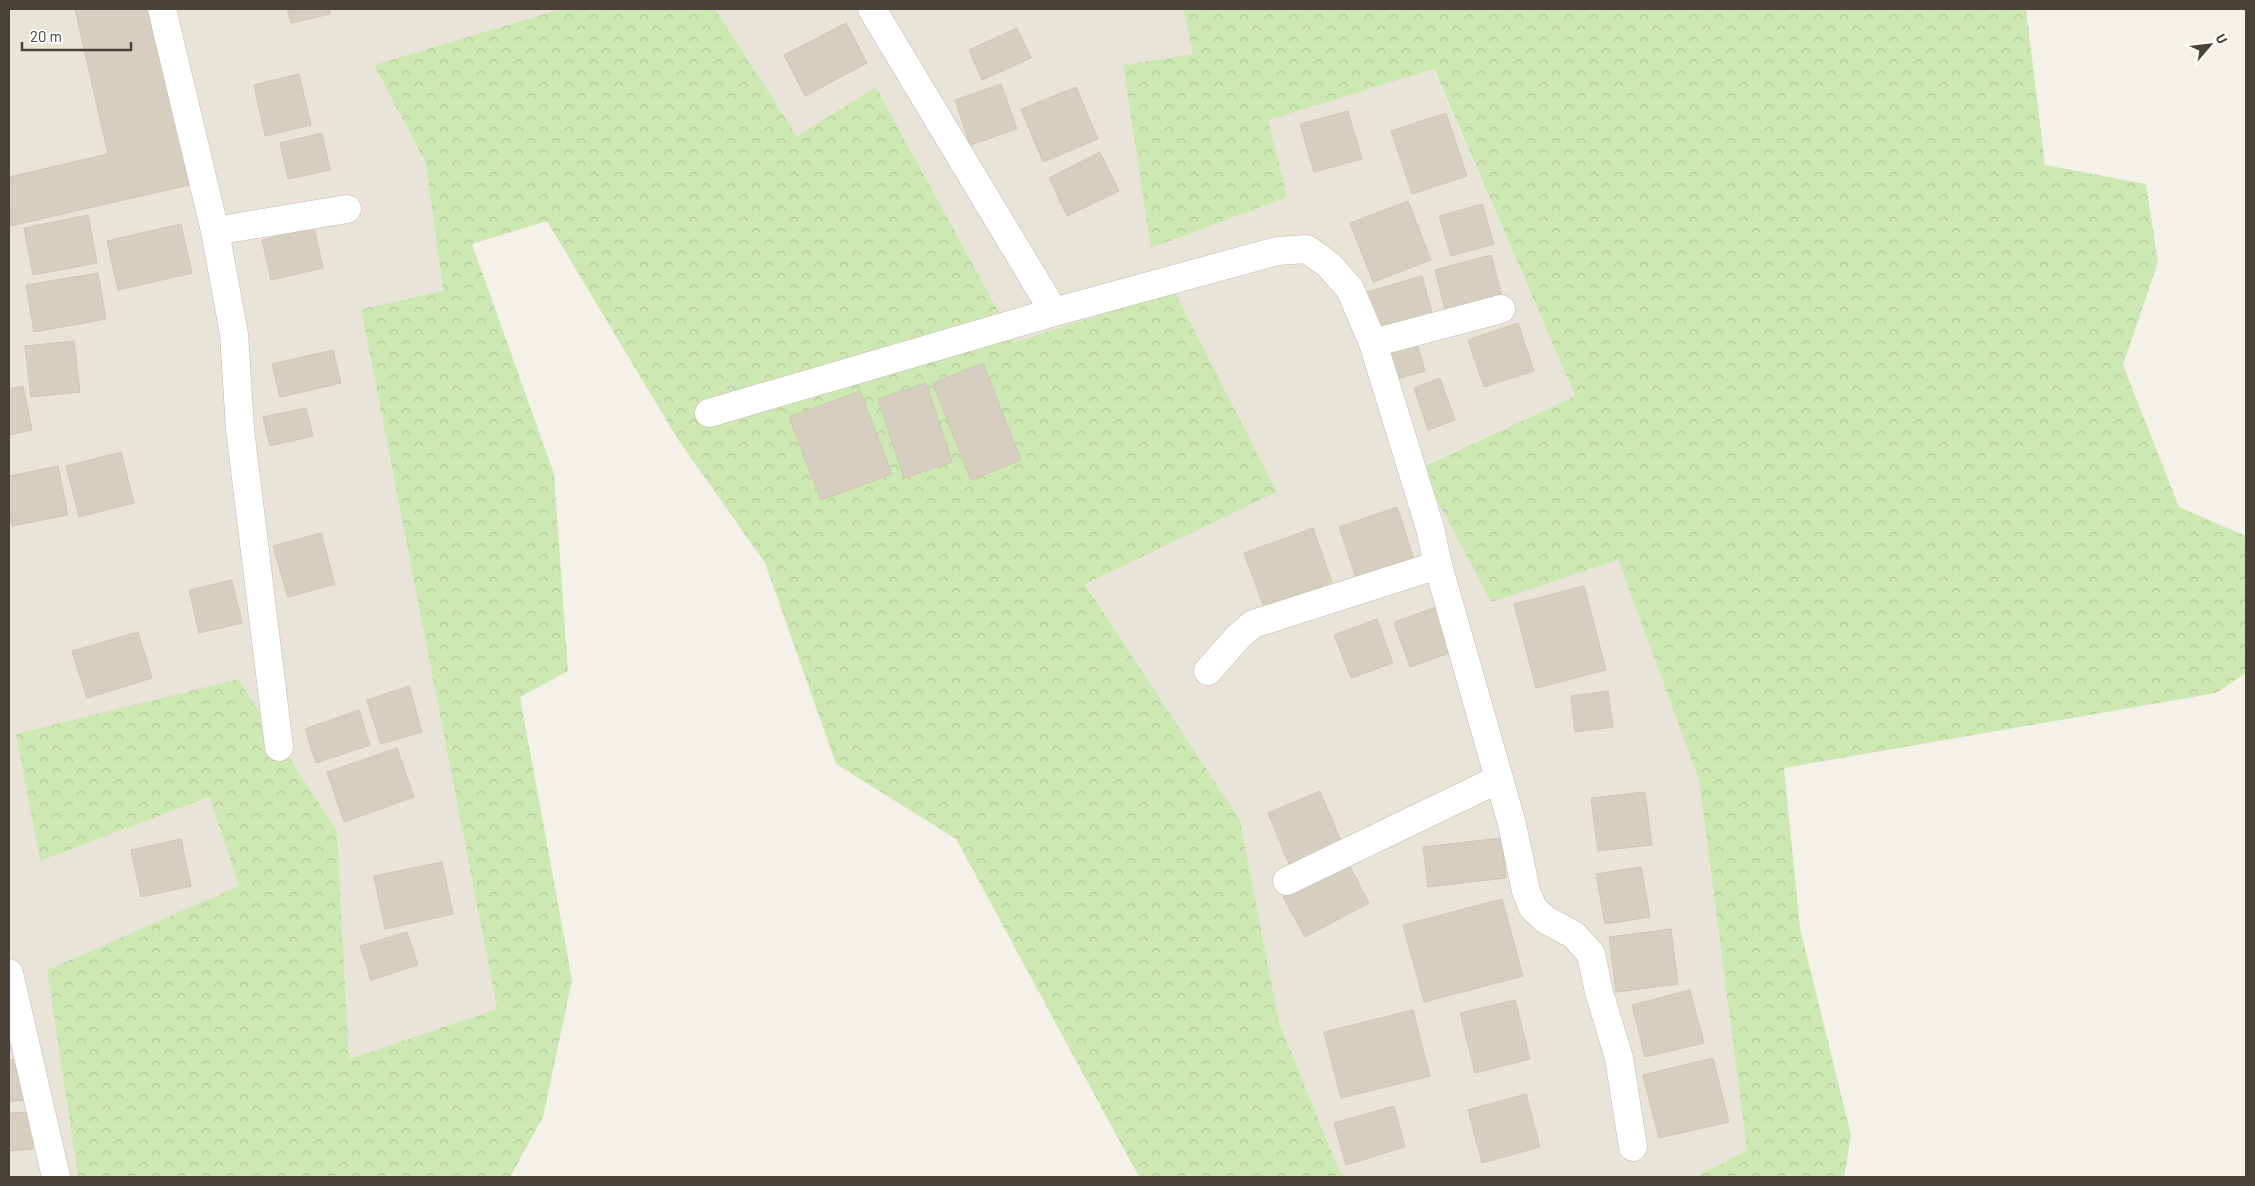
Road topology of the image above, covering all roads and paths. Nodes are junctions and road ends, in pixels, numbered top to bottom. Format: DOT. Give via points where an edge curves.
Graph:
graph roads {
  1 [pos="162,9"];
  2 [pos="872,9"];
  3 [pos="347,209"];
  4 [pos="215,231"];
  5 [pos="1501,309"];
  6 [pos="1054,312"];
  7 [pos="1373,343"];
  8 [pos="710,413"];
  9 [pos="1438,566"];
  10 [pos="1208,672"];
  11 [pos="279,747"];
  12 [pos="1499,779"];
  13 [pos="1287,881"];
  14 [pos="9,973"];
  15 [pos="1633,1147"];
  16 [pos="56,1177"];
  1 -- 4 [label="street"];
  2 -- 6 [label="street"];
  3 -- 4 [label="street"];
  4 -- 11 [label="street" via="234,334 240,429"];
  5 -- 7 [label="street"];
  6 -- 7 [label="street" via="1277,251 1306,249 1329,265 1350,289"];
  6 -- 8 [label="street"];
  7 -- 9 [label="street" via="1430,528"];
  9 -- 10 [label="street" via="1253,624"];
  9 -- 12 [label="street"];
  12 -- 13 [label="street"];
  12 -- 15 [label="street" via="1533,908 1546,920 1574,935 1591,954 1619,1058"];
  14 -- 16 [label="street"];
}
